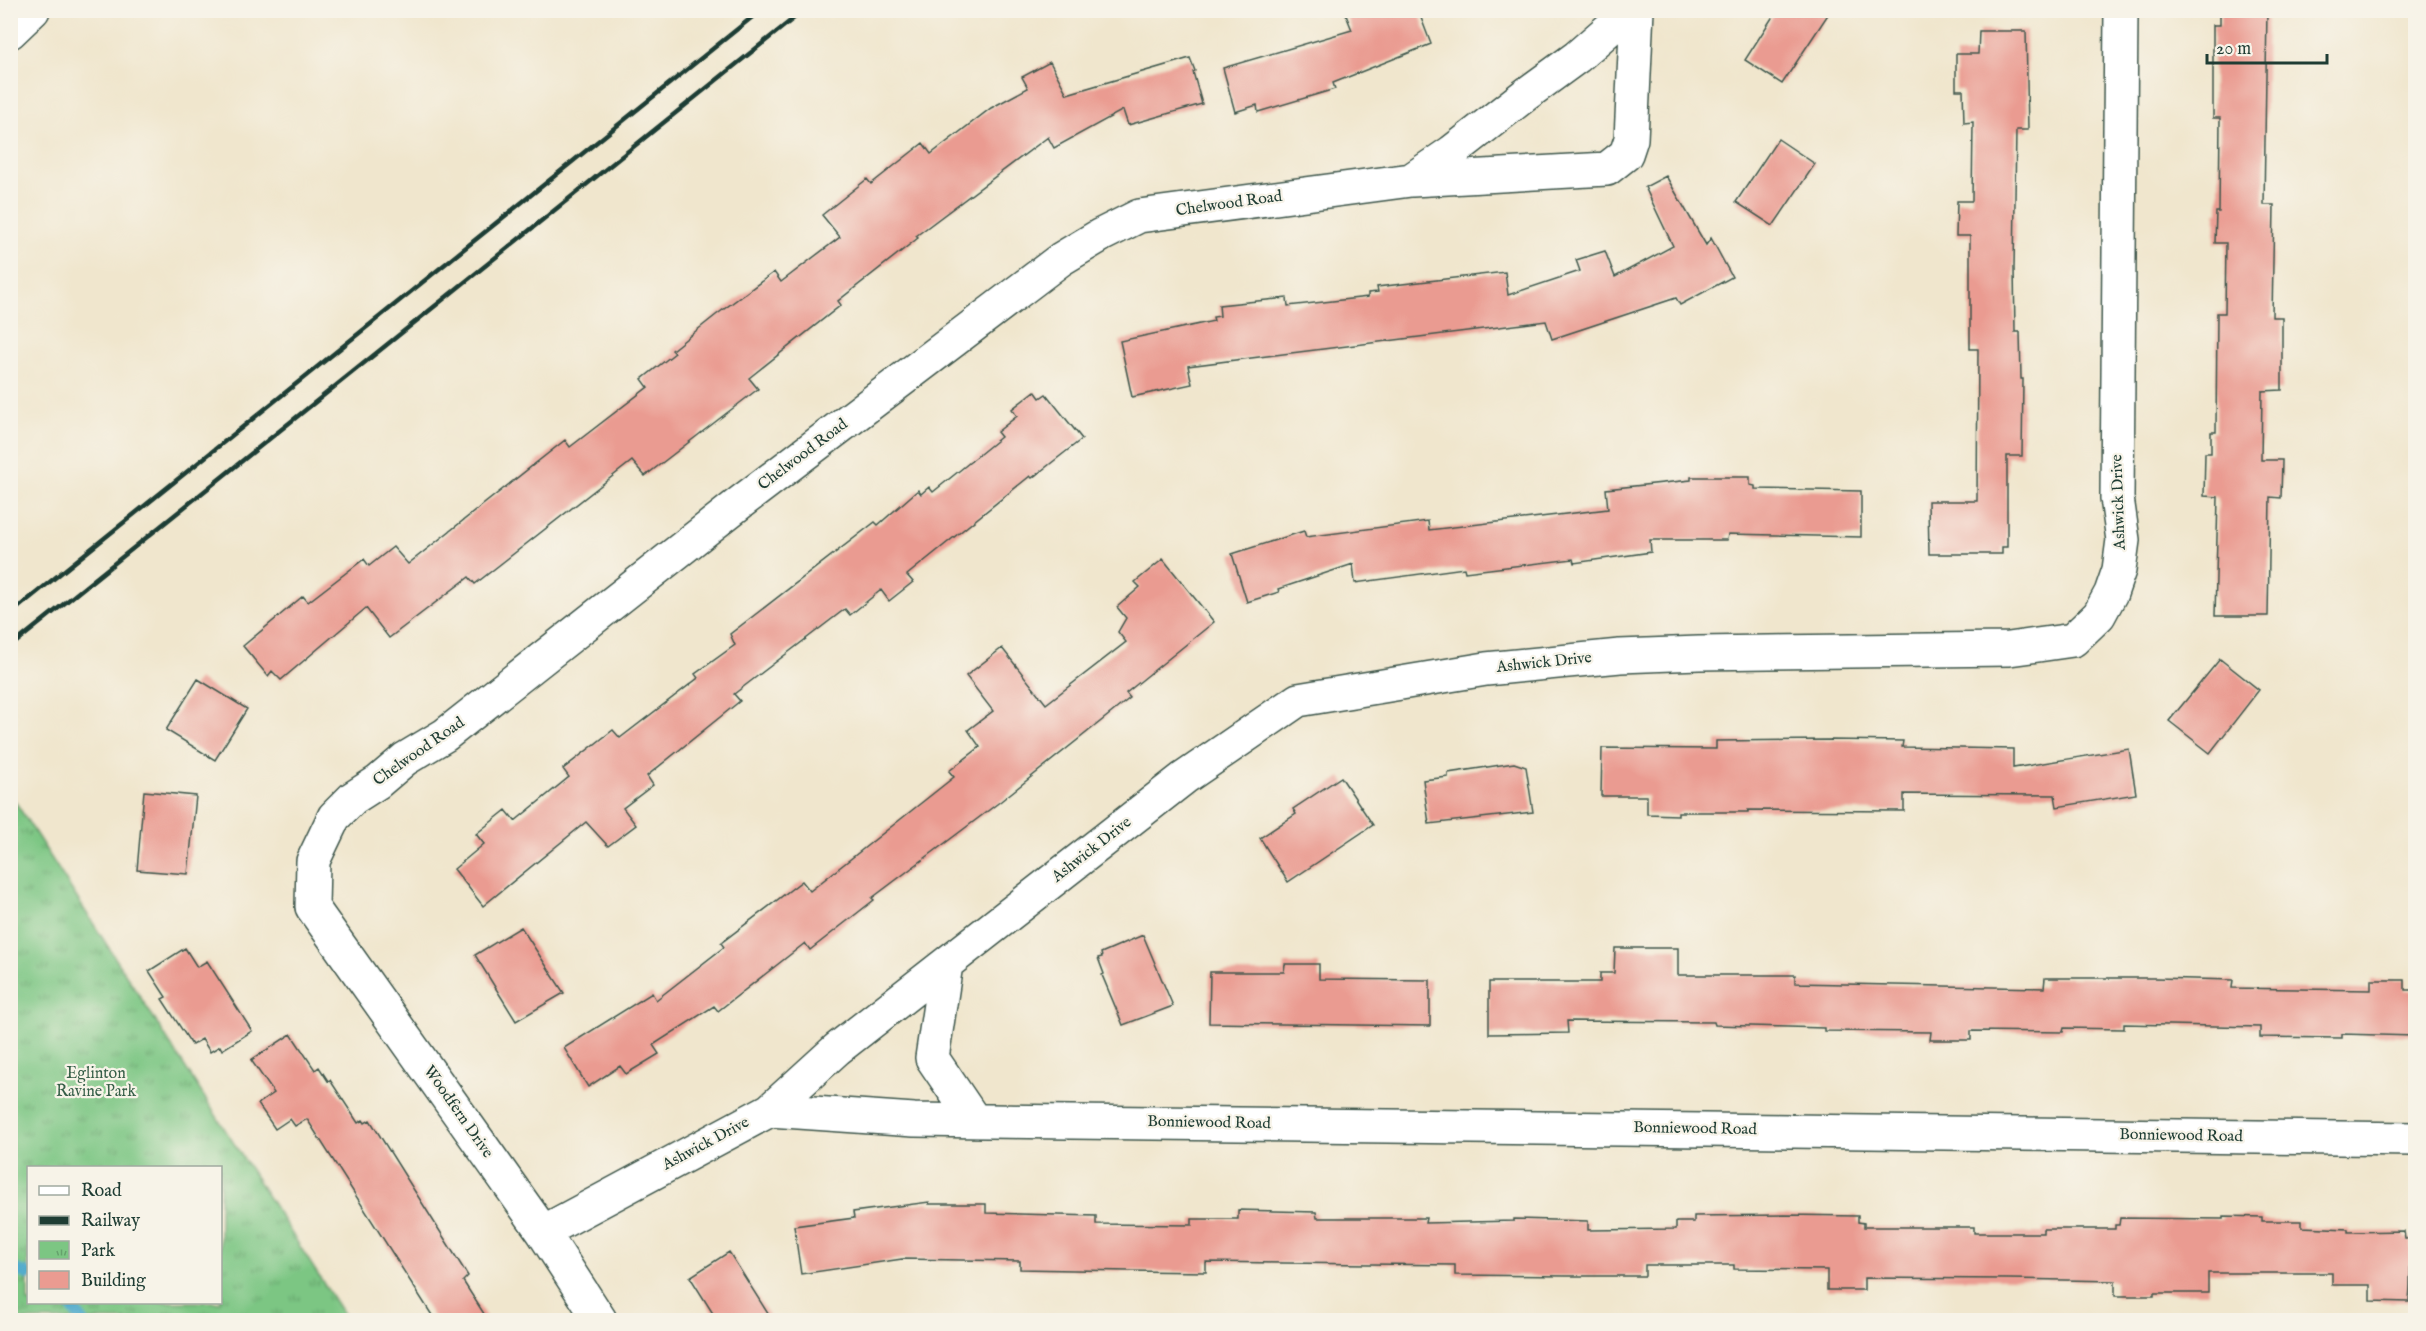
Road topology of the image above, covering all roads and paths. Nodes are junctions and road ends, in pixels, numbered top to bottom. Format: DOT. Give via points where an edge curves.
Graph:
graph roads {
  1 [pos="33,10"];
  2 [pos="1631,10"];
  3 [pos="1637,10"];
  4 [pos="2121,10"];
  5 [pos="10,32"];
  6 [pos="1410,180"];
  7 [pos="312,907"];
  8 [pos="946,964"];
  9 [pos="770,1110"];
  10 [pos="974,1120"];
  11 [pos="2415,1139"];
  12 [pos="543,1232"];
  13 [pos="600,1320"];
  1 -- 5 [label="street"];
  2 -- 6 [label="street, Chelwood Road" via="1577,57"];
  3 -- 6 [label="street, Chelwood Road" via="1631,139 1626,154 1606,170"];
  4 -- 8 [label="street, Ashwick Drive" via="2117,498 2123,540 2111,593 2099,615 2073,640 2009,649 1620,656 1486,669 1298,700 1184,778"];
  6 -- 7 [label="street, Chelwood Road" via="1139,216 1061,259 741,502 445,735 353,798 334,817 313,861"];
  7 -- 12 [label="street, Woodfern Drive"];
  8 -- 9 [label="street, Ashwick Drive" via="837,1049"];
  8 -- 10 [label="street" via="932,1058"];
  9 -- 10 [label="street, Bonniewood Road"];
  9 -- 12 [label="street, Ashwick Drive"];
  10 -- 11 [label="street, Bonniewood Road"];
  12 -- 13 [label="street, Woodfern Drive"];
}
